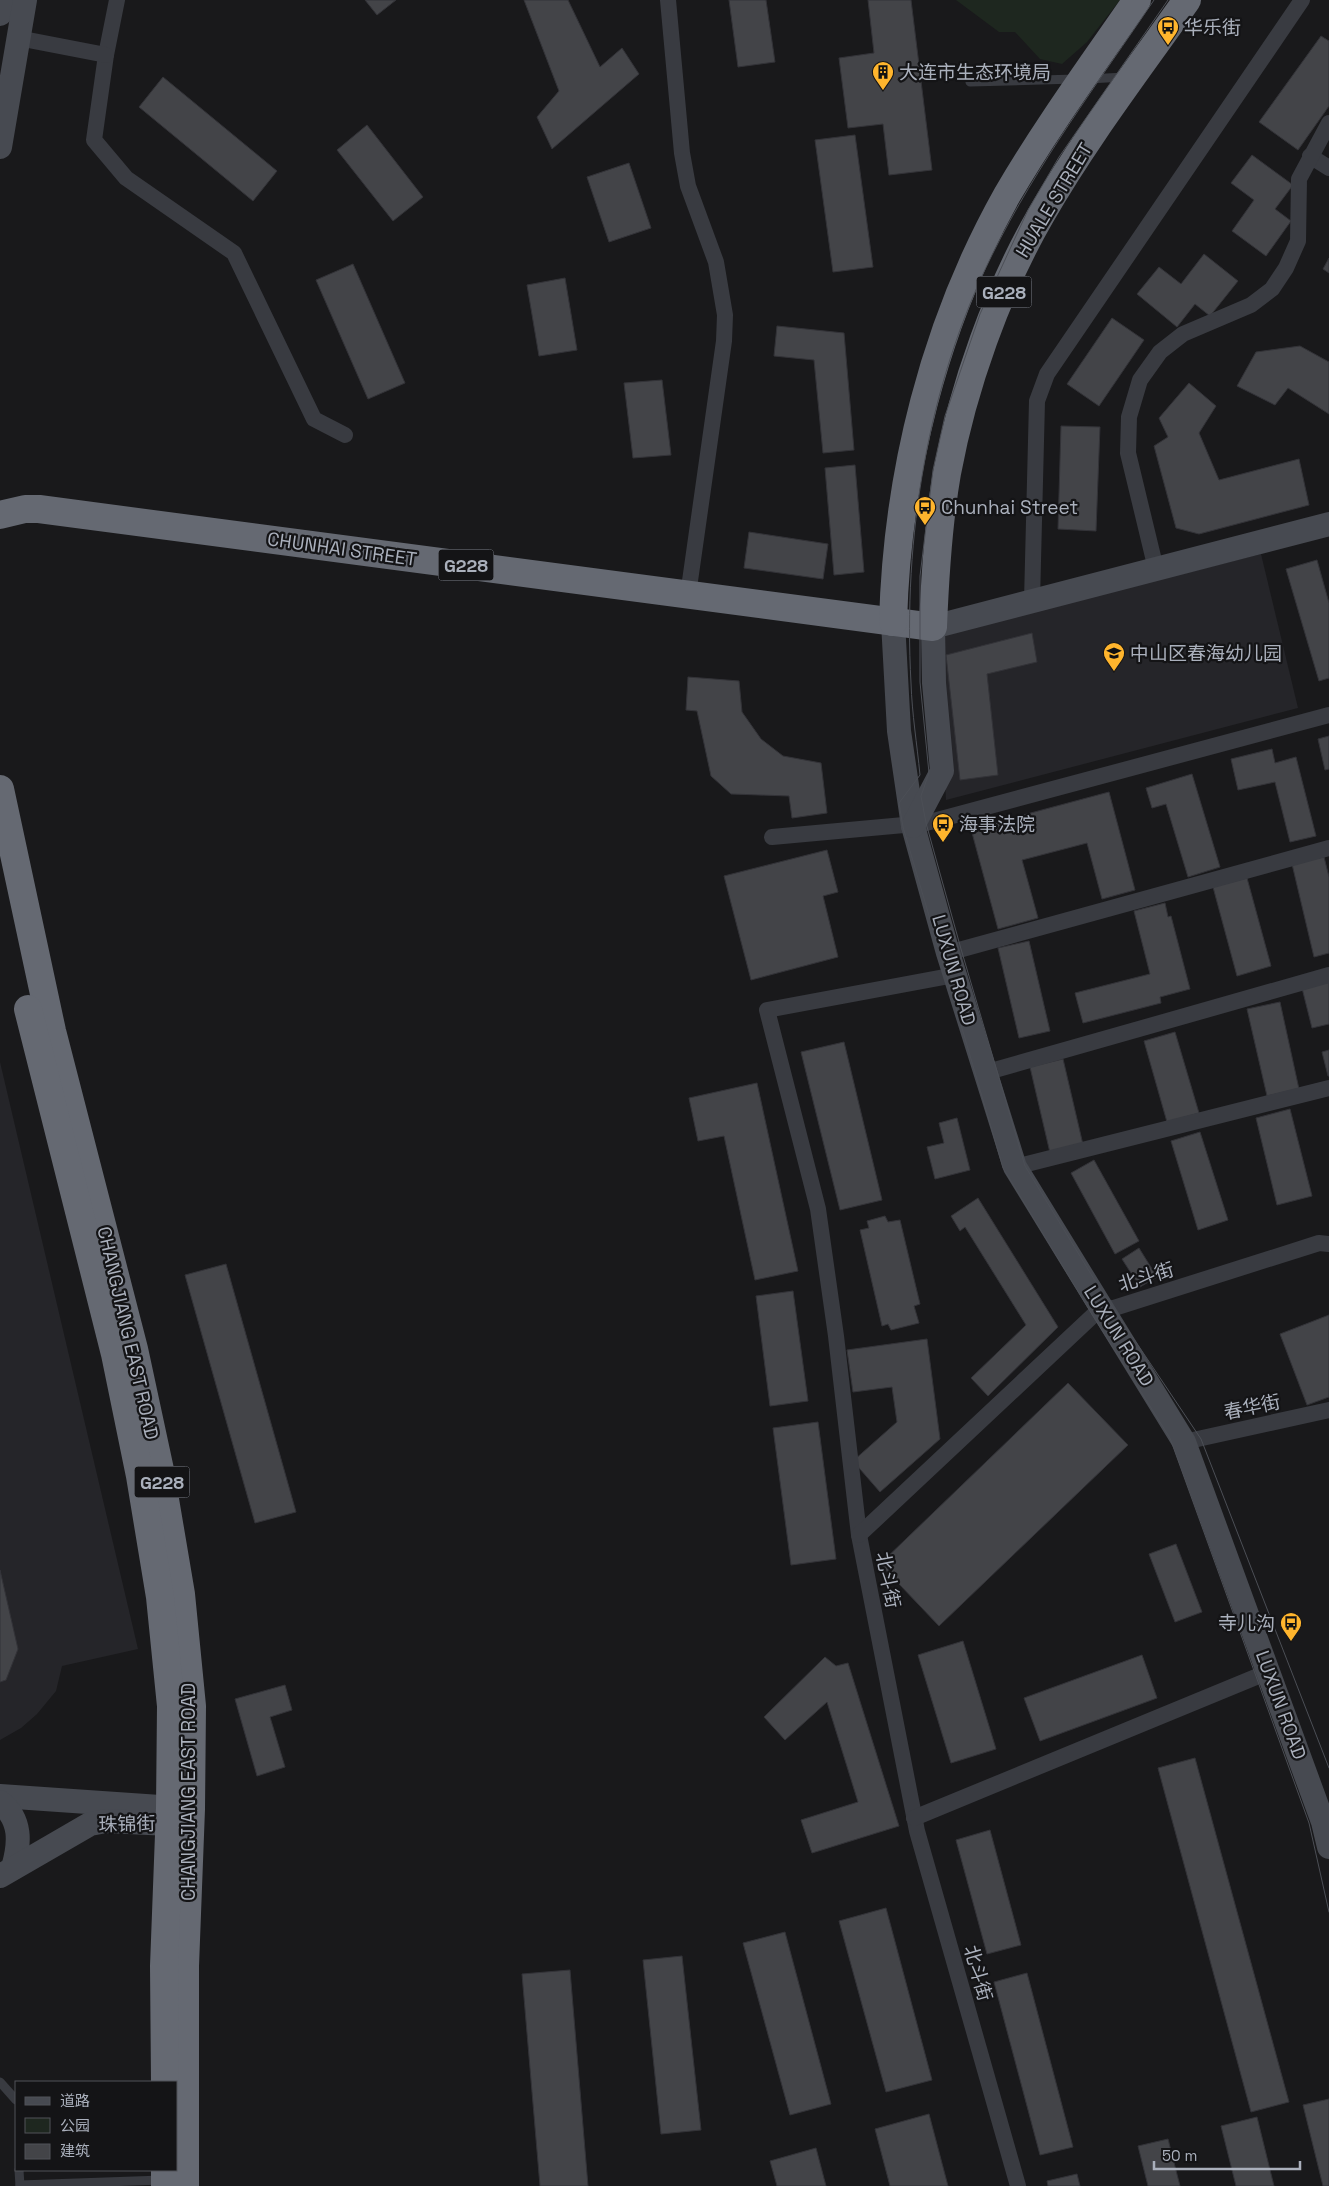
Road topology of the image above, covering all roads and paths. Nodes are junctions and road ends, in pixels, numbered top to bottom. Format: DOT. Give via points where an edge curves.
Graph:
graph roads {
  1 [pos="2,0"];
  2 [pos="24,0"];
  3 [pos="117,0"];
  4 [pos="668,0"];
  5 [pos="1137,0"];
  6 [pos="1187,0"];
  7 [pos="1302,0"];
  8 [pos="0,14"];
  9 [pos="18,38"];
  10 [pos="106,55"];
  11 [pos="1133,77"];
  12 [pos="1083,79"];
  13 [pos="970,82"];
  14 [pos="1329,123"];
  15 [pos="0,147"];
  16 [pos="1310,156"];
  17 [pos="1329,168"];
  18 [pos="345,435"];
  19 [pos="0,515"];
  20 [pos="1329,524"];
  21 [pos="1156,569"];
  22 [pos="688,595"];
  23 [pos="1032,601"];
  24 [pos="893,622"];
  25 [pos="933,627"];
  26 [pos="1329,715"];
  27 [pos="0,789"];
  28 [pos="913,826"];
  29 [pos="772,836"];
  30 [pos="1329,848"];
  31 [pos="0,878"];
  32 [pos="951,964"];
  33 [pos="1329,975"];
  34 [pos="984,1073"];
  35 [pos="1329,1088"];
  36 [pos="1015,1167"];
  37 [pos="1329,1244"];
  38 [pos="1101,1308"];
  39 [pos="1329,1410"];
  40 [pos="1184,1442"];
  41 [pos="859,1535"];
  42 [pos="1268,1672"];
  43 [pos="0,1796"];
  44 [pos="0,1802"];
  45 [pos="177,1814"];
  46 [pos="914,1818"];
  47 [pos="1326,1821"];
  48 [pos="1329,1847"];
  49 [pos="7,1872"];
  50 [pos="164,2081"];
  51 [pos="177,2081"];
  52 [pos="0,2082"];
  53 [pos="15,2099"];
  54 [pos="19,2171"];
  55 [pos="170,2180"];
  56 [pos="20,2186"];
  57 [pos="1018,2186"];
  1 -- 8 [label="main road"];
  2 -- 9 [label="main road"];
  3 -- 10 [label="street"];
  4 -- 22 [label="street" via="688,186 716,262 725,315"];
  5 -- 12 [label="highway, HUALE STREET / G228"];
  6 -- 11 [label="highway, HUALE STREET / G228"];
  7 -- 23 [label="street" via="1047,374 1037,401"];
  9 -- 10 [label="street"];
  9 -- 15 [label="main road"];
  10 -- 18 [label="street" via="94,140 126,178 234,253 314,418"];
  11 -- 12 [label="lane"];
  11 -- 25 [label="highway, HUALE STREET / G228" via="1040,216 992,320 962,411 947,473 935,577"];
  12 -- 13 [label="lane"];
  12 -- 24 [label="highway, HUALE STREET / G228" via="1007,196 957,303 937,359 908,465 894,571"];
  14 -- 16 [label="street"];
  16 -- 17 [label="street"];
  16 -- 21 [label="street" via="1299,179 1298,241 1272,289 1251,304 1183,334 1160,352 1140,380 1129,416 1128,453"];
  19 -- 22 [label="highway, CHUNHAI STREET / G228" via="39,509"];
  20 -- 21 [label="main road, CHUNHAI STREET"];
  21 -- 23 [label="main road, CHUNHAI STREET"];
  22 -- 24 [label="highway, CHUNHAI STREET / G228"];
  23 -- 25 [label="main road, CHUNHAI STREET"];
  24 -- 25 [label="highway, CHUNHAI STREET / G228"];
  24 -- 28 [label="main road, LUXUN ROAD" via="899,731"];
  25 -- 28 [label="main road" via="934,684 942,771"];
  26 -- 28 [label="street"];
  27 -- 45 [label="highway, CHANGJIANG EAST ROAD / G228" via="52,1031 134,1349 160,1470 181,1594 192,1706"];
  28 -- 29 [label="street"];
  28 -- 32 [label="main road, LUXUN ROAD"];
  30 -- 32 [label="street"];
  31 -- 45 [label="highway, CHANGJIANG EAST ROAD / G228" via="34,1035 115,1354 140,1476 160,1597"];
  32 -- 34 [label="main road, LUXUN ROAD"];
  32 -- 41 [label="street" via="767,1010 818,1209"];
  33 -- 34 [label="street"];
  34 -- 36 [label="main road, LUXUN ROAD"];
  35 -- 36 [label="street"];
  36 -- 38 [label="main road, LUXUN ROAD"];
  37 -- 38 [label="street, 北斗街" via="1319,1243 1114,1308"];
  38 -- 40 [label="main road, LUXUN ROAD"];
  38 -- 41 [label="street, 北斗街"];
  39 -- 40 [label="street, 春华街"];
  40 -- 42 [label="main road, LUXUN ROAD"];
  41 -- 46 [label="street, 北斗街"];
  42 -- 46 [label="street"];
  42 -- 47 [label="main road, LUXUN ROAD"];
  43 -- 45 [label="main road, 珠锦街"];
  44 -- 49 [label="main road" via="9,1809 18,1828 19,1847"];
  45 -- 49 [label="main road, 珠锦街" via="90,1824"];
  45 -- 50 [label="highway, CHANGJIANG EAST ROAD / G228" via="164,1966"];
  45 -- 51 [label="highway, CHANGJIANG EAST ROAD / G228" via="185,1966"];
  46 -- 57 [label="street, 北斗街"];
  47 -- 48 [label="main road, LUXUN ROAD"];
  52 -- 53 [label="lane"];
  54 -- 56 [label="lane"];
  55 -- 56 [label="lane"];
}
